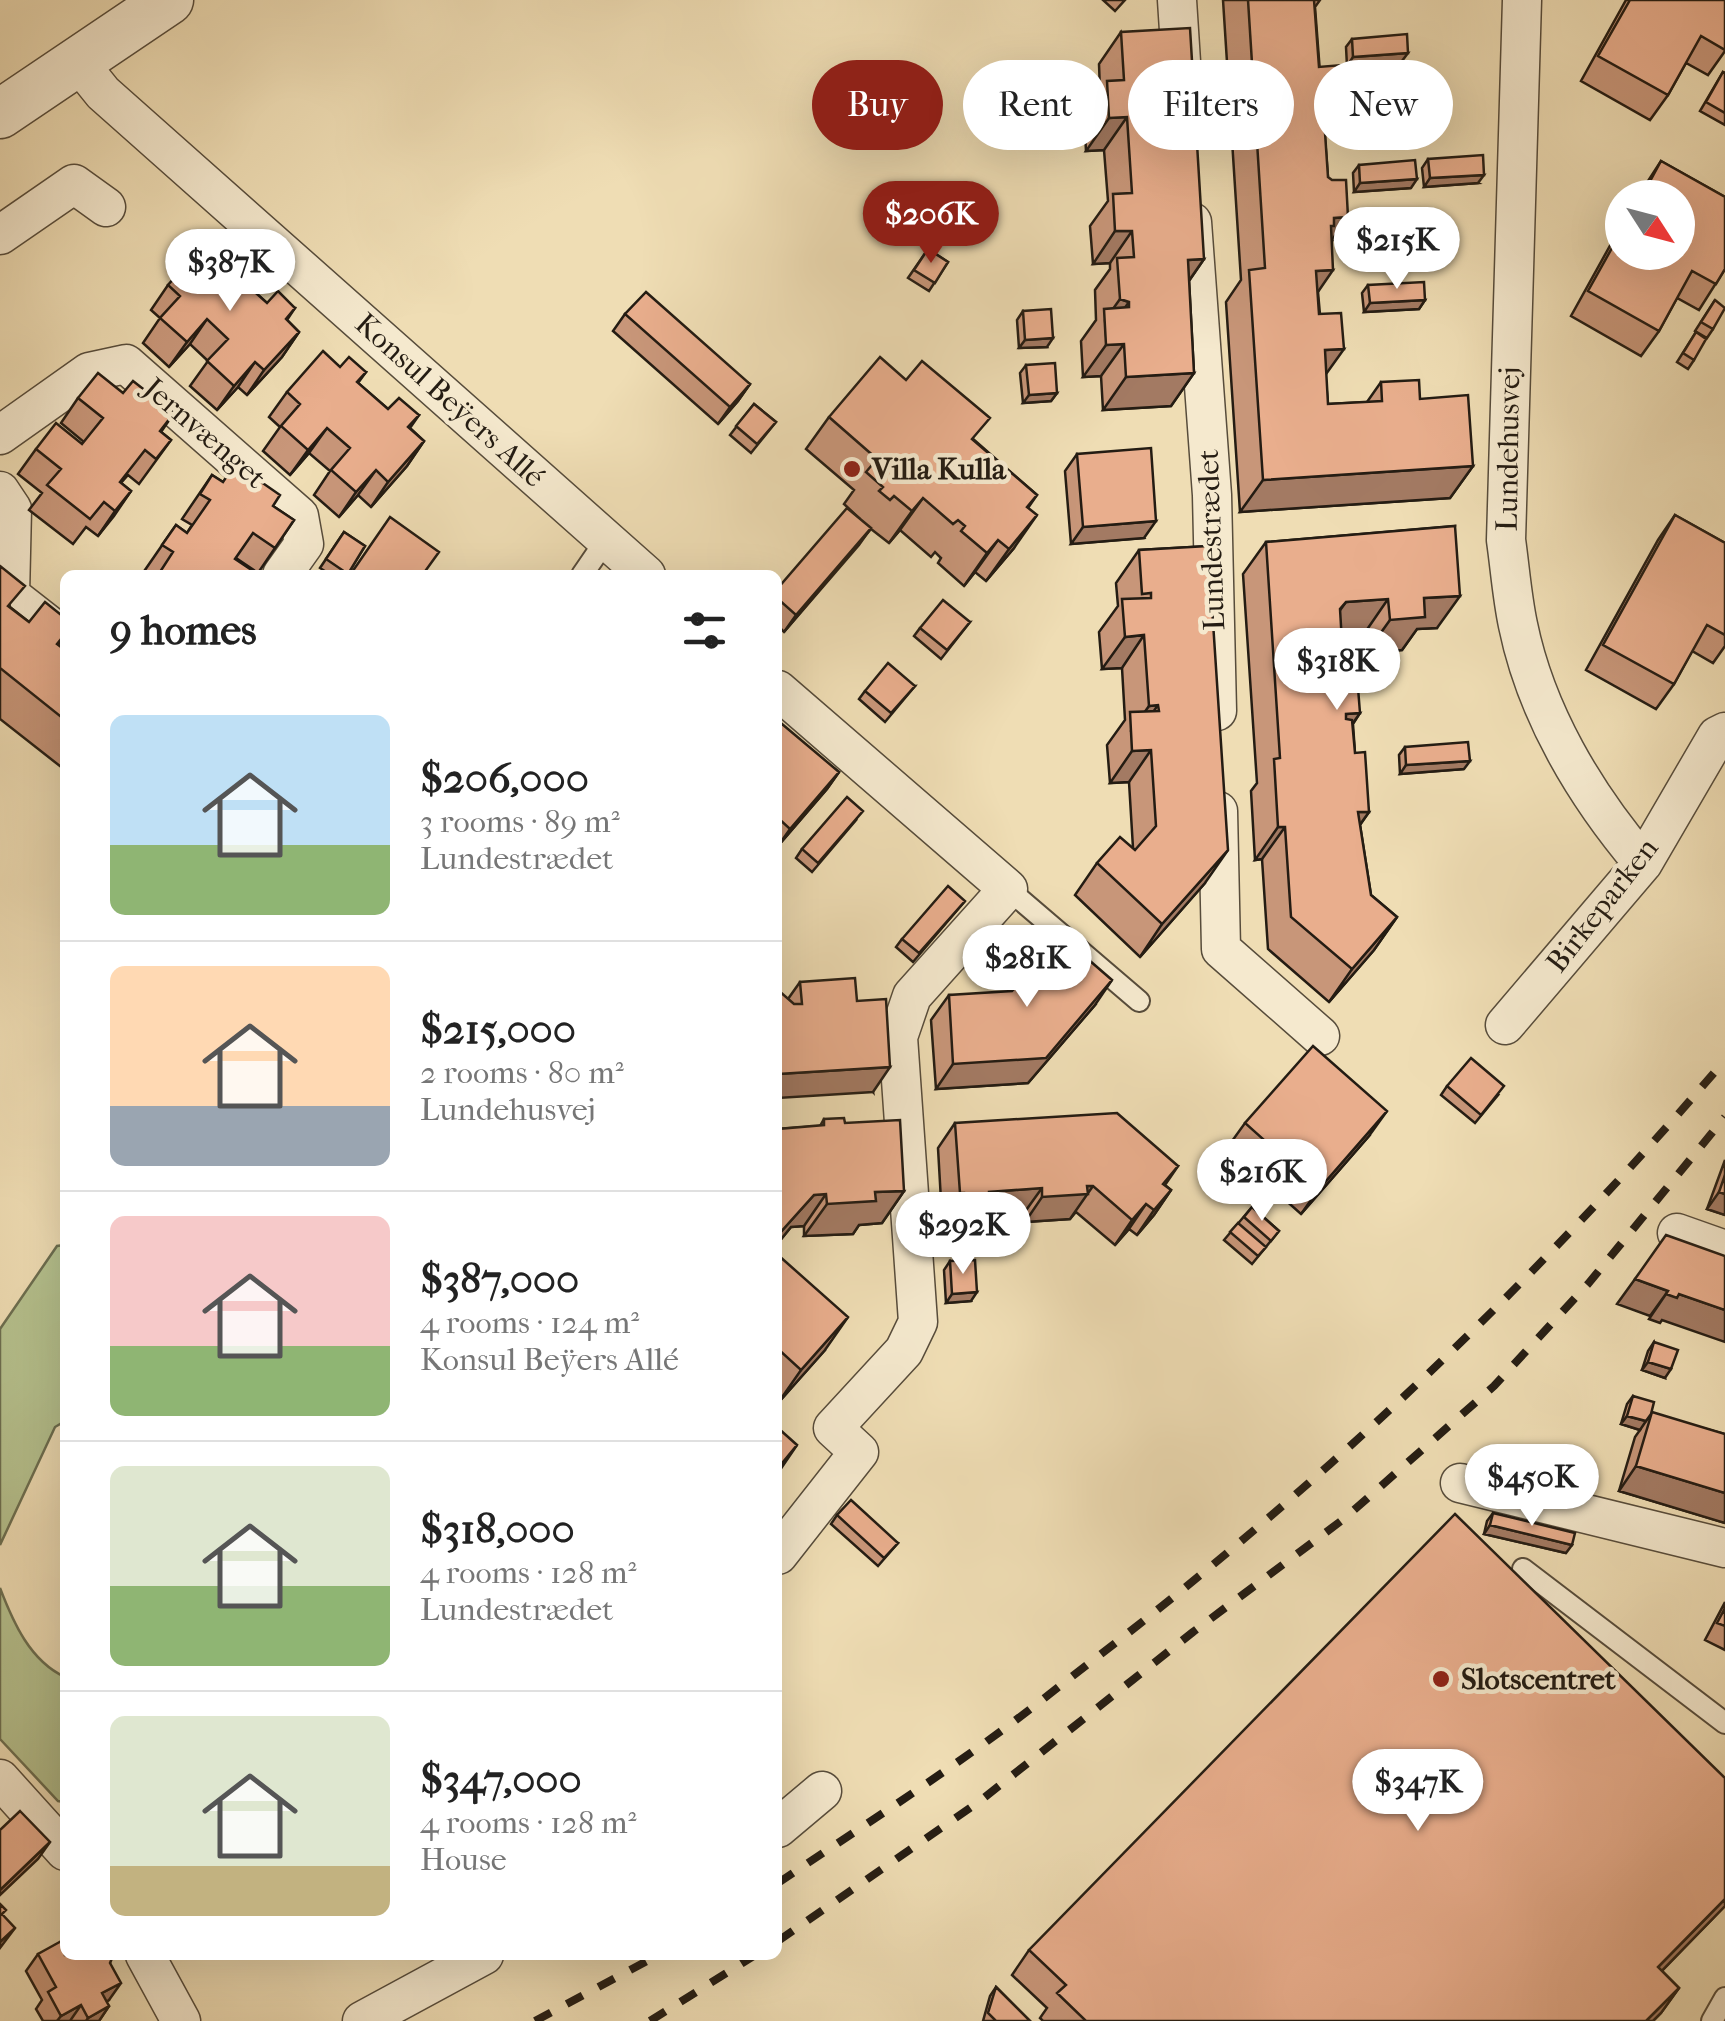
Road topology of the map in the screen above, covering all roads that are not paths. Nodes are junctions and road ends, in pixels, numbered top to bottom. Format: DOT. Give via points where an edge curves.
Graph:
graph roads {
  1 [pos="168,0"];
  2 [pos="1176,0"];
  3 [pos="1522,0"];
  4 [pos="1181,60"];
  5 [pos="78,62"];
  6 [pos="0,114"];
  7 [pos="1189,178"];
  8 [pos="106,207"];
  9 [pos="0,235"];
  10 [pos="0,435"];
  11 [pos="0,490"];
  12 [pos="606,540"];
  13 [pos="286,570"];
  14 [pos="585,570"];
  15 [pos="640,570"];
  16 [pos="60,634"];
  17 [pos="782,693"];
  18 [pos="1725,732"];
  19 [pos="1643,863"];
  20 [pos="1008,890"];
  21 [pos="1139,1002"];
  22 [pos="1505,1025"];
  23 [pos="1320,1036"];
  24 [pos="1677,1233"];
  25 [pos="1725,1250"];
  26 [pos="1460,1484"];
  27 [pos="1725,1548"];
  28 [pos="782,1550"];
  29 [pos="1523,1569"];
  30 [pos="1725,1723"];
  31 [pos="0,1779"];
  32 [pos="822,1791"];
  33 [pos="782,1825"];
  34 [pos="60,1845"];
  35 [pos="148,1960"];
  36 [pos="475,1960"];
  37 [pos="1725,1998"];
  38 [pos="181,2021"];
  39 [pos="362,2021"];
  40 [pos="1712,2021"];
  1 -- 5 [label="street"];
  2 -- 4 [label="street"];
  3 -- 19 [label="street, Lundehusvej" via="1506,540 1518,627 1562,748 1610,825"];
  5 -- 6 [label="street"];
  5 -- 12 [label="street, Konsul Beÿers Allé" via="103,92"];
  7 -- 23 [label="street, Lundestrædet" via="1212,495 1221,949"];
  8 -- 9 [label="street" via="74,184"];
  10 -- 13 [label="street, Jernvænget" via="89,372 126,364 299,516 304,544"];
  11 -- 16 [label="street" via="12,509 10,595"];
  12 -- 14 [label="lane"];
  12 -- 15 [label="street, Konsul Beÿers Allé"];
  17 -- 20 [label="street"];
  18 -- 19 [label="street, Birkeparken"];
  19 -- 22 [label="street, Birkeparken"];
  20 -- 21 [label="lane"];
  20 -- 28 [label="street" via="912,996 898,1037 918,1322 904,1351 833,1428 859,1452"];
  24 -- 25 [label="street"];
  26 -- 27 [label="street"];
  29 -- 30 [label="lane"];
  31 -- 34 [label="street"];
  32 -- 33 [label="street"];
  35 -- 38 [label="street"];
  36 -- 39 [label="street"];
  37 -- 40 [label="lane"];
}
